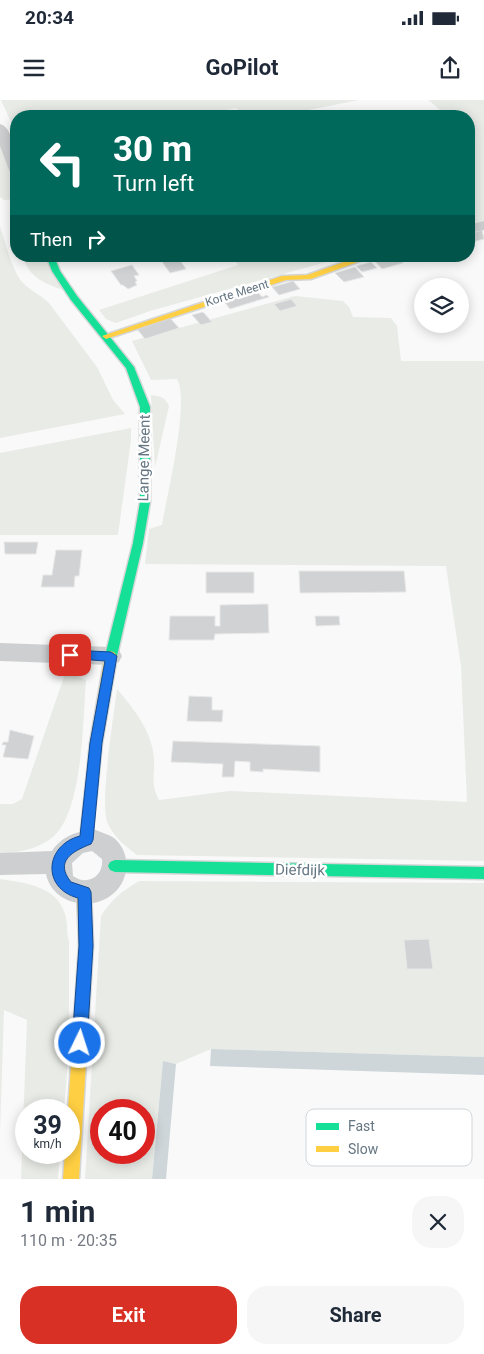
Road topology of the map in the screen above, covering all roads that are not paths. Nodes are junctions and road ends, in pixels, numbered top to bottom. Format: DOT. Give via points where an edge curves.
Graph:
graph roads {
  1 [pos="0,128"];
  2 [pos="10,154"];
  3 [pos="52,262"];
  4 [pos="353,262"];
  5 [pos="106,336"];
  6 [pos="0,652"];
  7 [pos="111,656"];
  8 [pos="86,840"];
  9 [pos="59,862"];
  10 [pos="0,864"];
  11 [pos="115,866"];
  12 [pos="484,874"];
  13 [pos="84,892"];
  14 [pos="71,1179"];
  1 -- 2 [label="street"];
  3 -- 5 [label="street, Lange Meent" via="74,298"];
  4 -- 5 [label="street, Korte Meent" via="325,272 286,278"];
  5 -- 7 [label="street, Lange Meent" via="130,368 145,407 145,502"];
  6 -- 7 [label="street"];
  7 -- 8 [label="street, Lange Meent" via="96,743"];
  8 -- 9 [label="street" via="69,846"];
  8 -- 11 [label="street" via="105,845 111,851"];
  9 -- 10 [label="street"];
  9 -- 13 [label="street" via="58,871 63,884"];
  11 -- 12 [label="street, Diefdijk"];
  11 -- 13 [label="street" via="113,875 103,886"];
  13 -- 14 [label="street" via="86,946"];
}
